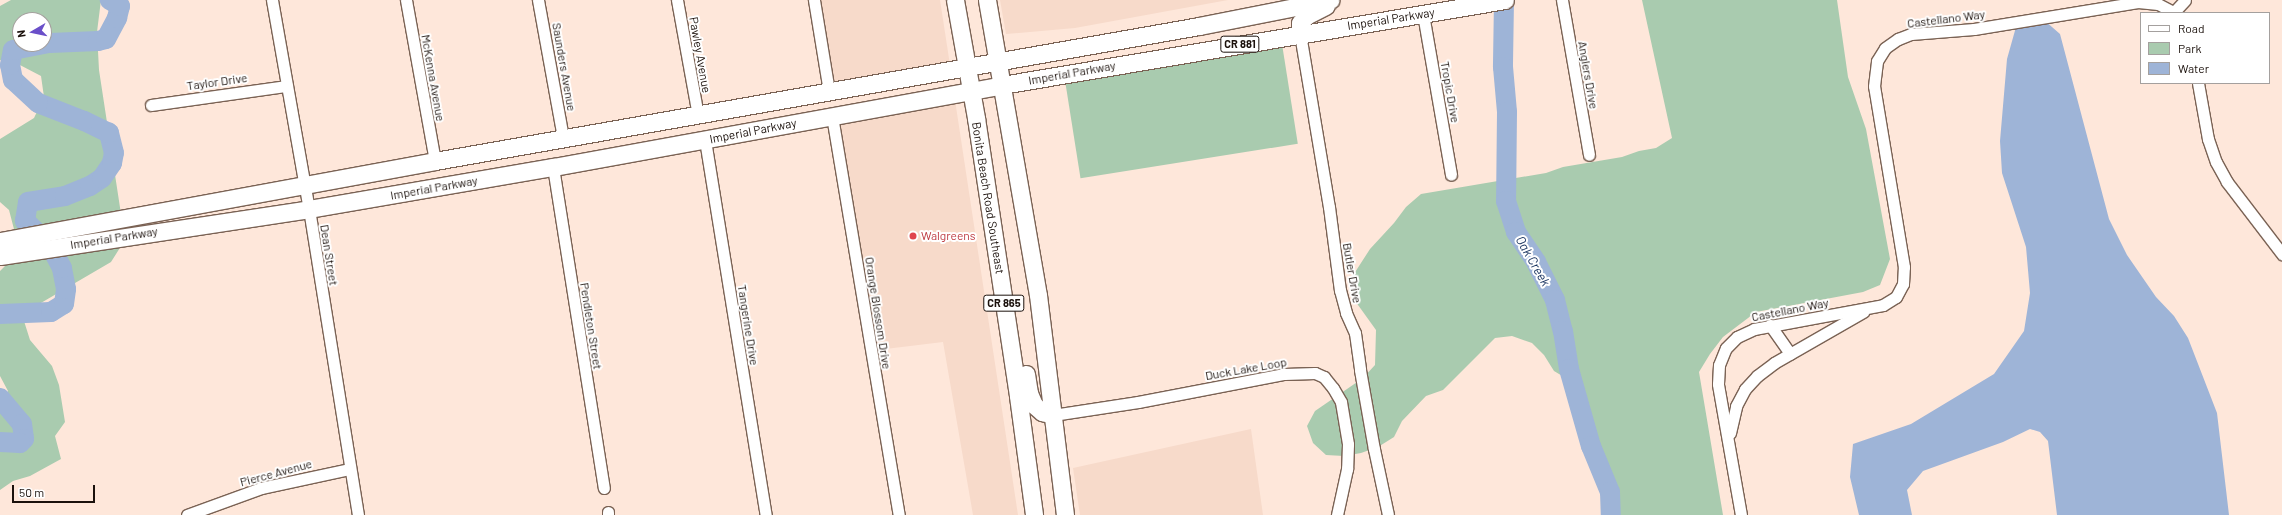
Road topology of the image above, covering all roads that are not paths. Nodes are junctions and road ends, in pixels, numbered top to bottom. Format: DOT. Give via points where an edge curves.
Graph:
graph roads {
  1 [pos="272,0"];
  2 [pos="406,0"];
  3 [pos="538,0"];
  4 [pos="677,0"];
  5 [pos="814,0"];
  6 [pos="955,0"];
  7 [pos="987,0"];
  8 [pos="1330,0"];
  9 [pos="1336,0"];
  10 [pos="1505,0"];
  11 [pos="1562,0"];
  12 [pos="2185,0"];
  13 [pos="1420,7"];
  14 [pos="2175,12"];
  15 [pos="1300,34"];
  16 [pos="998,62"];
  17 [pos="967,67"];
  18 [pos="2198,84"];
  19 [pos="1002,85"];
  20 [pos="287,86"];
  21 [pos="971,91"];
  22 [pos="829,92"];
  23 [pos="151,105"];
  24 [pos="698,115"];
  25 [pos="832,116"];
  26 [pos="563,138"];
  27 [pos="705,140"];
  28 [pos="1589,155"];
  29 [pos="435,161"];
  30 [pos="553,167"];
  31 [pos="1451,175"];
  32 [pos="305,185"];
  33 [pos="309,209"];
  34 [pos="0,242"];
  35 [pos="2282,254"];
  36 [pos="0,256"];
  37 [pos="1000,280"];
  38 [pos="1869,309"];
  39 [pos="1770,325"];
  40 [pos="1790,354"];
  41 [pos="1053,414"];
  42 [pos="1729,446"];
  43 [pos="350,469"];
  44 [pos="604,488"];
  45 [pos="187,515"];
  46 [pos="358,515"];
  47 [pos="766,515"];
  48 [pos="899,515"];
  49 [pos="1034,515"];
  50 [pos="1065,515"];
  51 [pos="1337,515"];
  52 [pos="1388,515"];
  53 [pos="1741,515"];
  1 -- 20 [label="street, Dean Street"];
  2 -- 29 [label="street, McKenna Avenue"];
  3 -- 26 [label="street, Saunders Avenue"];
  4 -- 24 [label="street, Pawley Avenue"];
  5 -- 22 [label="street"];
  6 -- 17 [label="main road, Bonita Beach Road Southeast / CR 865"];
  7 -- 16 [label="main road, CR 865"];
  8 -- 16 [label="main road, Imperial Parkway / CR 881"];
  9 -- 15 [label="main road" via="1306,16 1300,23"];
  10 -- 13 [label="main road, Imperial Parkway / CR 881" via="1478,5"];
  11 -- 28 [label="street, Anglers Drive"];
  12 -- 14 [label="street"];
  13 -- 15 [label="main road, Imperial Parkway / CR 881"];
  13 -- 31 [label="street, Tropic Drive"];
  14 -- 38 [label="street, Castellano Way" via="2158,4 2138,2 1974,29 1911,34 1886,48 1876,65 1874,86 1904,276 1903,284 1890,303"];
  15 -- 19 [label="main road, Imperial Parkway / CR 881"];
  15 -- 52 [label="street, Butler Drive" via="1340,290 1346,314 1355,333 1374,449"];
  16 -- 17 [label="main road, Imperial Parkway / CR 881"];
  16 -- 19 [label="main road, CR 865"];
  17 -- 21 [label="main road, Bonita Beach Road Southeast / CR 865"];
  17 -- 22 [label="main road, Imperial Parkway"];
  18 -- 35 [label="street" via="2208,139 2216,162 2227,182"];
  19 -- 21 [label="main road, Imperial Parkway / CR 881"];
  19 -- 41 [label="main road, CR 865" via="1038,295"];
  20 -- 23 [label="street, Taylor Drive"];
  20 -- 32 [label="street, Dean Street"];
  21 -- 25 [label="main road, Imperial Parkway"];
  21 -- 37 [label="main road, Bonita Beach Road Southeast / CR 865"];
  22 -- 24 [label="main road, Imperial Parkway"];
  24 -- 26 [label="main road, Imperial Parkway"];
  25 -- 27 [label="main road, Imperial Parkway"];
  25 -- 48 [label="street, Orange Blossom Drive"];
  26 -- 29 [label="main road, Imperial Parkway"];
  27 -- 30 [label="main road, Imperial Parkway"];
  27 -- 47 [label="street, Tangerine Drive"];
  29 -- 32 [label="main road, Imperial Parkway"];
  30 -- 33 [label="main road, Imperial Parkway"];
  30 -- 44 [label="street, Pendleton Street"];
  32 -- 33 [label="street, Dean Street"];
  32 -- 34 [label="main road, Imperial Parkway"];
  33 -- 36 [label="main road, Imperial Parkway"];
  33 -- 43 [label="street, Dean Street"];
  37 -- 41 [label="main road" via="1014,305 1029,393 1034,405 1042,412"];
  37 -- 49 [label="main road, Bonita Beach Road Southeast / CR 865"];
  38 -- 39 [label="street, Castellano Way"];
  38 -- 40 [label="street, Castellano Way"];
  39 -- 40 [label="street"];
  39 -- 42 [label="street, Castellano Way" via="1737,337 1722,356 1718,384"];
  40 -- 42 [label="street, Castellano Way" via="1764,370 1745,388 1733,416"];
  41 -- 50 [label="main road, CR 865"];
  41 -- 51 [label="street, Duck Lake Loop" via="1138,402 1284,374 1315,373 1324,377 1341,402 1348,444"];
  42 -- 53 [label="street, Castellano Way"];
  43 -- 45 [label="street, Pierce Avenue" via="261,488"];
  43 -- 46 [label="street, Dean Street"];
}
